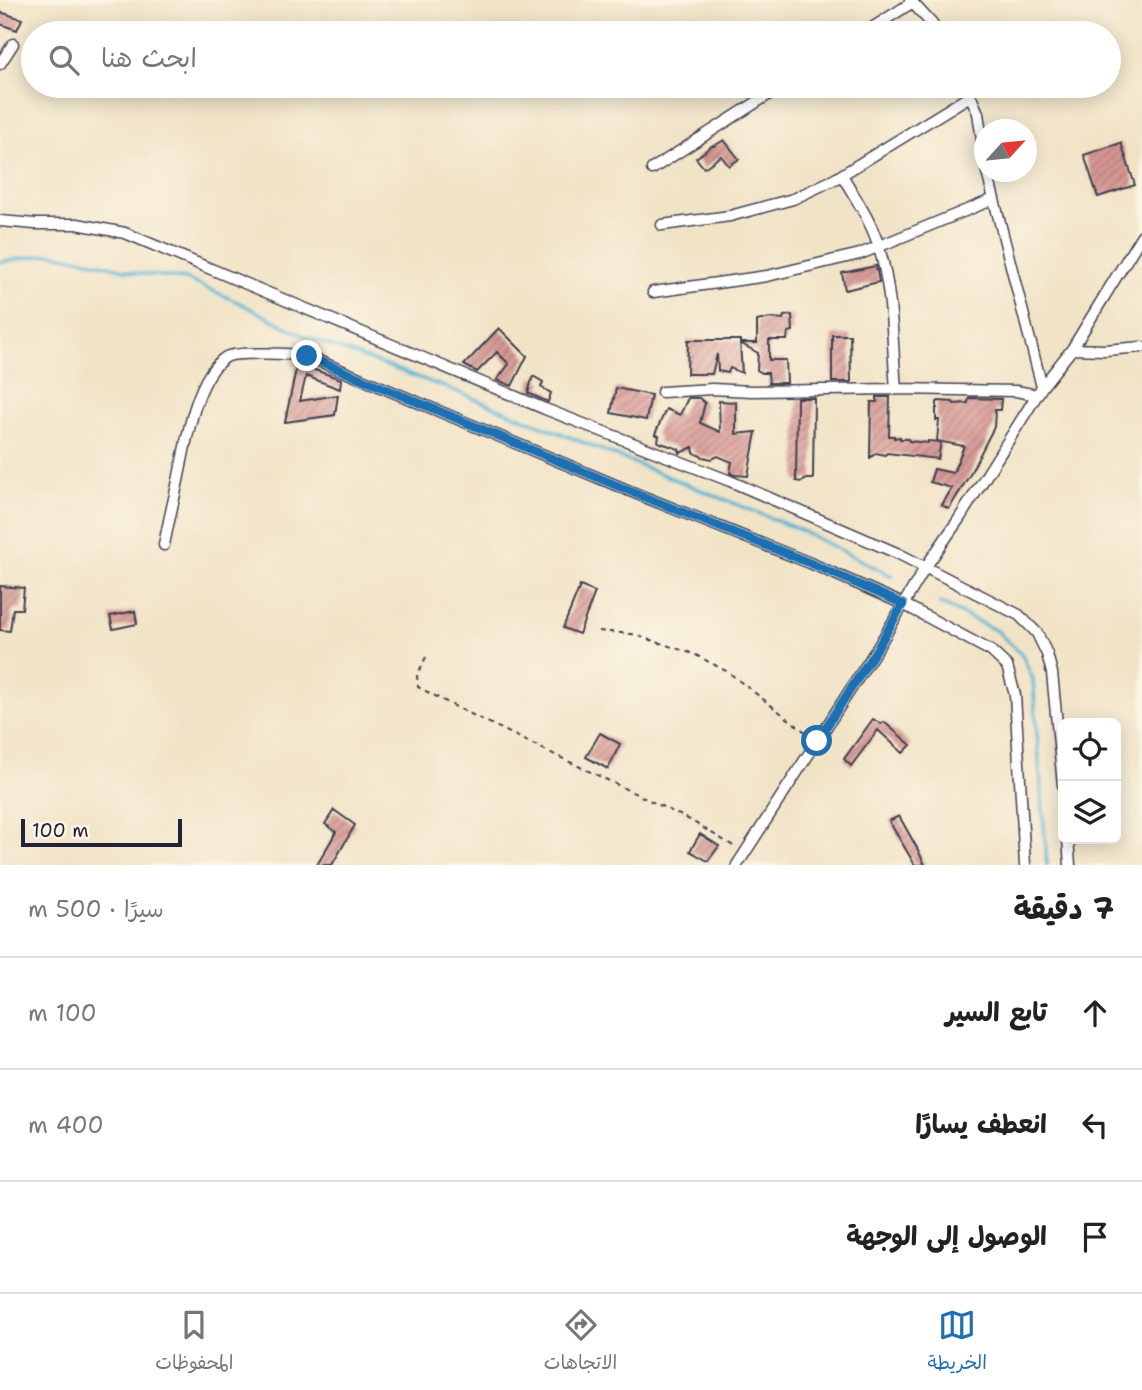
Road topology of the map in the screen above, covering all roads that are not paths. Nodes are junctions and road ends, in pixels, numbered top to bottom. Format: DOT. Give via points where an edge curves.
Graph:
graph roads {
  1 [pos="911,1"];
  2 [pos="882,21"];
  3 [pos="929,21"];
  4 [pos="13,44"];
  5 [pos="0,64"];
  6 [pos="763,98"];
  7 [pos="958,98"];
  8 [pos="971,98"];
  9 [pos="979,119"];
  10 [pos="652,169"];
  11 [pos="842,175"];
  12 [pos="990,182"];
  13 [pos="994,199"];
  14 [pos="0,221"];
  15 [pos="662,225"];
  16 [pos="1142,235"];
  17 [pos="879,246"];
  18 [pos="653,292"];
  19 [pos="1142,347"];
  20 [pos="1072,349"];
  21 [pos="896,389"];
  22 [pos="1040,391"];
  23 [pos="662,392"];
  24 [pos="164,545"];
  25 [pos="925,568"];
  26 [pos="903,604"];
  27 [pos="1063,781"];
  28 [pos="1068,844"];
  29 [pos="737,865"];
  30 [pos="1026,865"];
  31 [pos="1070,865"];
  1 -- 2 [label="street"];
  1 -- 3 [label="street"];
  4 -- 5 [label="street"];
  6 -- 10 [label="street"];
  7 -- 11 [label="street"];
  8 -- 9 [label="street"];
  11 -- 15 [label="street" via="793,199"];
  11 -- 17 [label="street"];
  12 -- 13 [label="street"];
  13 -- 17 [label="street"];
  13 -- 22 [label="street"];
  14 -- 25 [label="street" via="77,224 125,233 545,409 730,481"];
  16 -- 20 [label="street"];
  17 -- 18 [label="street" via="767,276"];
  17 -- 21 [label="street" via="889,292"];
  19 -- 20 [label="street"];
  20 -- 22 [label="street"];
  21 -- 22 [label="street"];
  21 -- 23 [label="street"];
  22 -- 25 [label="street"];
  24 -- 26 [label="street" via="189,426 206,380 228,356 289,353 307,356"];
  25 -- 26 [label="street"];
  25 -- 27 [label="street" via="1020,615 1037,633 1052,673"];
  26 -- 29 [label="street"];
  26 -- 30 [label="street" via="991,651 1007,666 1014,695"];
  28 -- 31 [label="street"];
}
